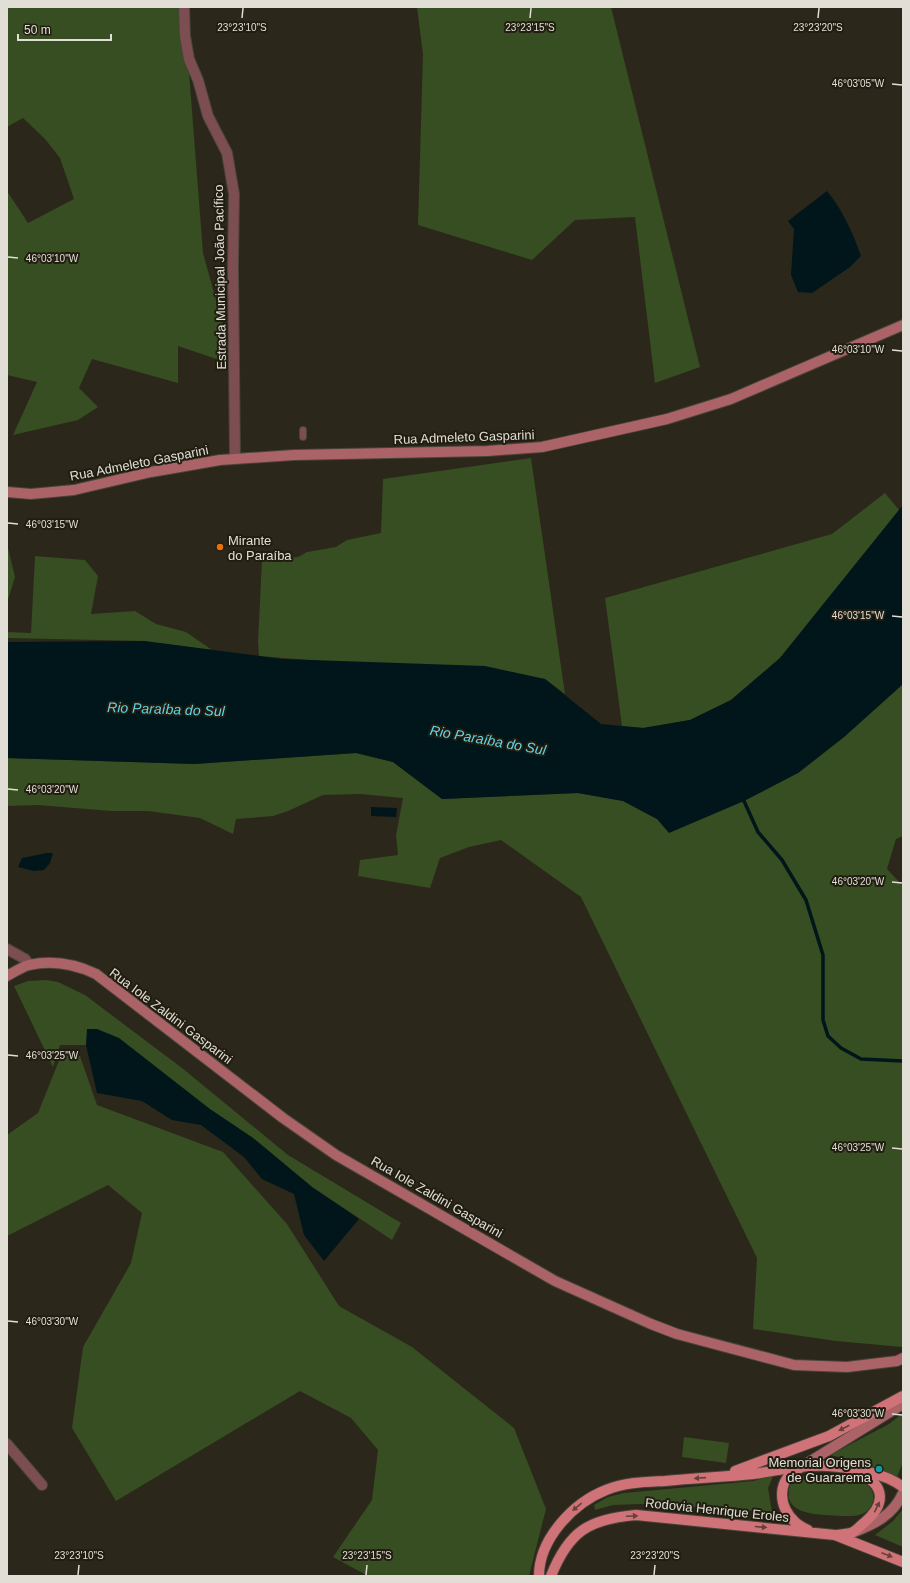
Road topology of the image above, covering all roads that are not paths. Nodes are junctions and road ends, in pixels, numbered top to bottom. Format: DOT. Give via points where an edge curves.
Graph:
graph roads {
  1 [pos="184,7"];
  2 [pos="903,325"];
  3 [pos="303,430"];
  4 [pos="303,437"];
  5 [pos="235,459"];
  6 [pos="7,492"];
  7 [pos="7,949"];
  8 [pos="29,965"];
  9 [pos="7,976"];
  10 [pos="901,1361"];
  11 [pos="903,1396"];
  12 [pos="903,1404"];
  13 [pos="7,1444"];
  14 [pos="800,1468"];
  15 [pos="847,1468"];
  16 [pos="720,1476"];
  17 [pos="42,1486"];
  18 [pos="903,1487"];
  19 [pos="903,1493"];
  20 [pos="810,1532"];
  21 [pos="853,1532"];
  22 [pos="835,1535"];
  23 [pos="903,1562"];
  24 [pos="539,1576"];
  25 [pos="551,1576"];
  1 -- 5 [label="street, Estrada Municipal João Pacífico" via="189,59 208,116 227,153 234,194"];
  2 -- 5 [label="main road, Rua Admeleto Gasparini" via="731,399 667,419 580,440 542,447 487,451 294,455"];
  3 -- 4 [label="lane"];
  5 -- 6 [label="main road, Rua Admeleto Gasparini" via="151,472 74,490 31,494"];
  7 -- 8 [label="street" via="25,959"];
  8 -- 9 [label="main road, Rua Iole Zaldini Gasparini"];
  8 -- 10 [label="main road, Rua Iole Zaldini Gasparini" via="55,963 79,966 96,974 283,1118 336,1155 555,1280 625,1313 677,1334 794,1365 847,1367"];
  11 -- 16 [label="main road, one-way" via="829,1436"];
  12 -- 14 [label="main road"];
  13 -- 17 [label="street"];
  14 -- 15 [label="main road, Rodovia Henrique Eroles"];
  14 -- 16 [label="main road, Rodovia Henrique Eroles"];
  14 -- 20 [label="main road" via="784,1482 781,1496 786,1511 795,1522"];
  15 -- 18 [label="main road, Rodovia Henrique Eroles" via="875,1474"];
  21 -- 15 [label="main road, one-way" via="878,1507 880,1496 873,1482"];
  16 -- 24 [label="main road, Rodovia Henrique Eroles, one-way" via="631,1482 586,1500 567,1515 547,1544"];
  19 -- 21 [label="main road" via="889,1514"];
  20 -- 22 [label="main road, Rodovia Henrique Eroles"];
  25 -- 20 [label="main road, Rodovia Henrique Eroles, one-way" via="569,1542 587,1527 613,1517 636,1515"];
  21 -- 22 [label="main road"];
  22 -- 23 [label="main road, Rodovia Henrique Eroles, one-way"];
}
